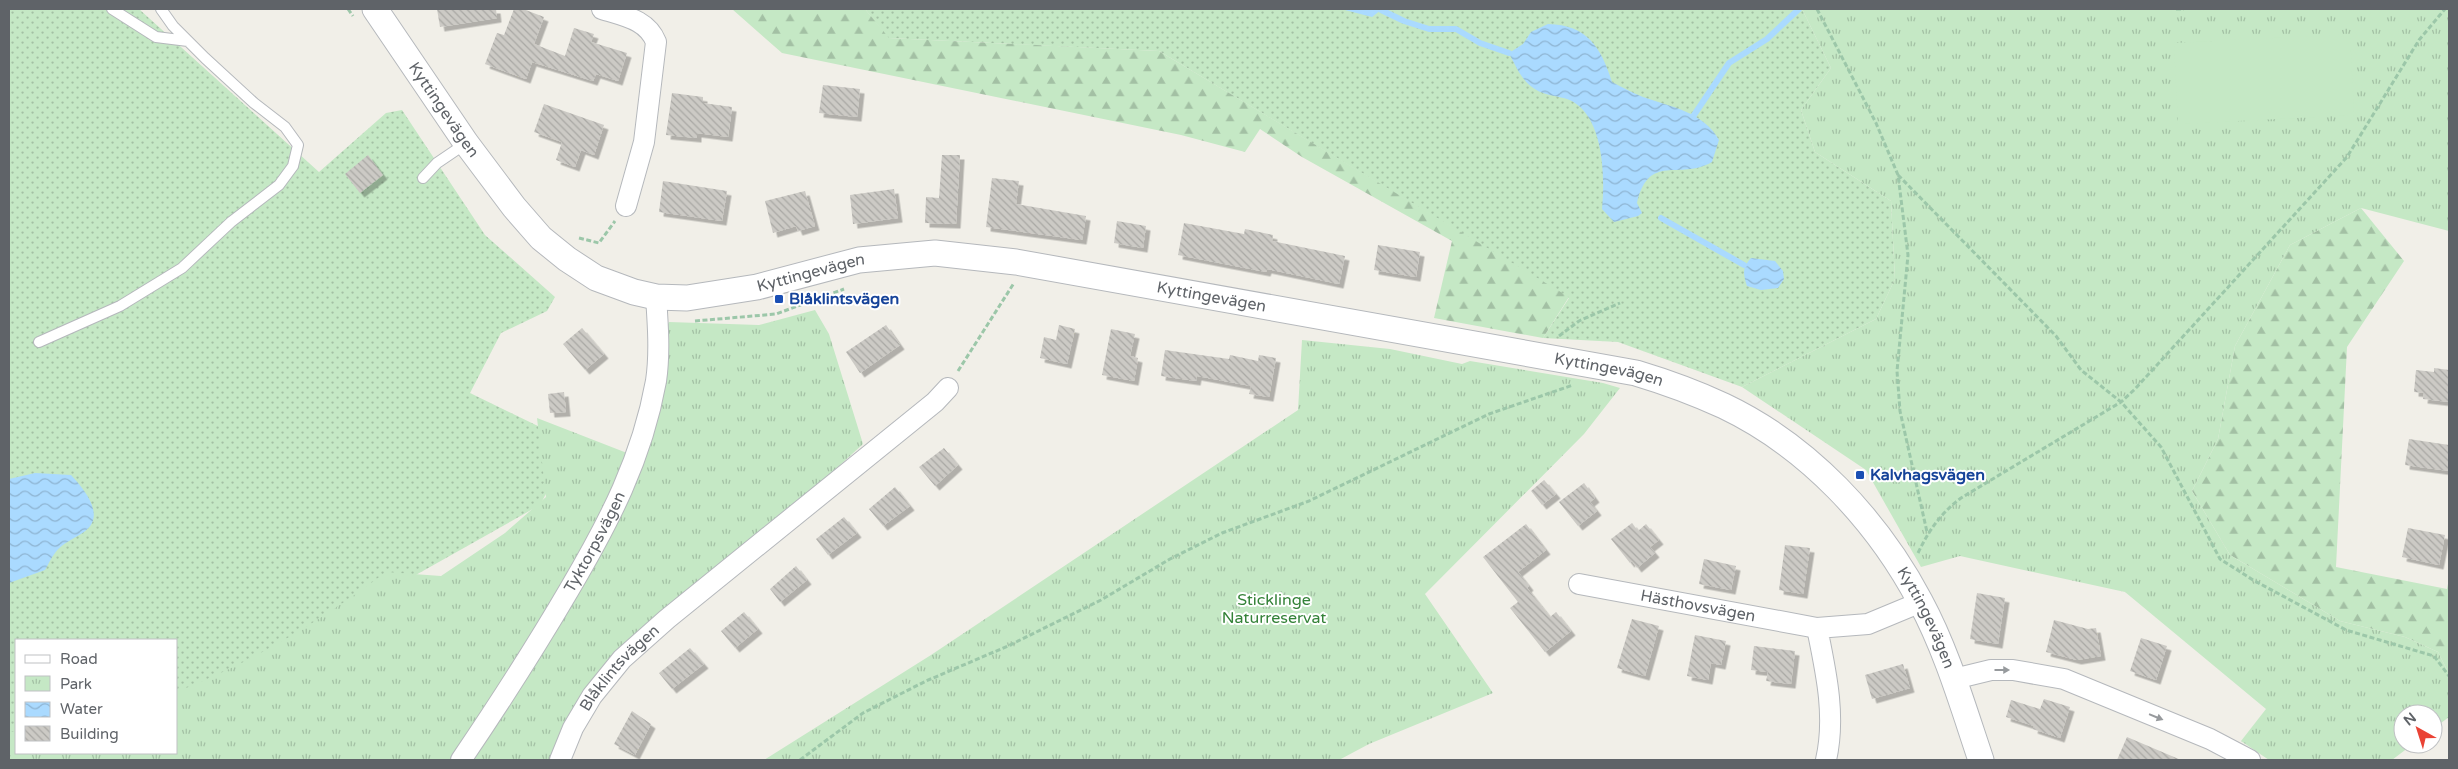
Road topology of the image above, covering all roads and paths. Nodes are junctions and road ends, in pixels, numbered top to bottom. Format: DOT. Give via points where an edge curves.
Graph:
graph roads {
  1 [pos="112,9"];
  2 [pos="161,9"];
  3 [pos="375,9"];
  4 [pos="602,9"];
  5 [pos="1817,9"];
  6 [pos="2176,9"];
  7 [pos="2184,9"];
  8 [pos="2445,9"];
  9 [pos="188,41"];
  10 [pos="466,143"];
  11 [pos="1898,175"];
  12 [pos="423,178"];
  13 [pos="626,206"];
  14 [pos="572,236"];
  15 [pos="1017,278"];
  16 [pos="656,297"];
  17 [pos="1620,303"];
  18 [pos="39,342"];
  19 [pos="1542,354"];
  20 [pos="1581,382"];
  21 [pos="948,388"];
  22 [pos="2121,402"];
  23 [pos="1579,584"];
  24 [pos="1921,602"];
  25 [pos="1816,628"];
  26 [pos="2449,676"];
  27 [pos="1954,680"];
  28 [pos="462,760"];
  29 [pos="560,760"];
  30 [pos="800,760"];
  31 [pos="1826,760"];
  32 [pos="1981,760"];
  33 [pos="2250,760"];
  1 -- 9 [label="lane" via="156,37"];
  2 -- 9 [label="lane"];
  3 -- 10 [label="street, Kyttingevägen"];
  4 -- 13 [label="street" via="641,22 652,32 656,42 644,142"];
  5 -- 11 [label="path" via="1876,123"];
  6 -- 7 [label="path"];
  8 -- 22 [label="path" via="2419,40 2347,157"];
  9 -- 18 [label="lane" via="284,127 298,145 293,166 279,184 231,222 182,268 120,306"];
  10 -- 12 [label="lane" via="437,163"];
  10 -- 16 [label="street, Kyttingevägen" via="514,207 560,254 596,278"];
  11 -- 22 [label="path" via="2056,336 2080,370"];
  11 -- 22 [label="path" via="1908,255 1899,331 1900,411 1928,533 1946,509 1961,498"];
  13 -- 14 [label="path" via="599,243"];
  15 -- 21 [label="path"];
  16 -- 19 [label="street, Kyttingevägen" via="698,296 757,287 859,260 935,254 1016,262"];
  16 -- 28 [label="street, Tyktorpsvägen" via="656,380 640,444 624,488 602,535 531,655"];
  17 -- 19 [label="path" via="1579,321"];
  19 -- 24 [label="street, Kyttingevägen" via="1636,373 1682,388 1726,407 1768,431 1807,460 1842,493 1874,530"];
  20 -- 30 [label="path" via="1489,414 1309,501 1222,532 1100,600 863,713"];
  21 -- 29 [label="street, Blåklintsvägen" via="935,402 667,619 622,660 592,696 573,728"];
  22 -- 26 [label="path" via="2160,447 2220,559 2346,630 2434,656"];
  23 -- 25 [label="street, Hästhovsvägen"];
  24 -- 25 [label="street, Hästhovsvägen" via="1868,624"];
  24 -- 27 [label="street, Kyttingevägen"];
  25 -- 31 [label="street" via="1828,679 1831,728"];
  27 -- 32 [label="street, Kyttingevägen"];
  27 -- 33 [label="street, one-way" via="1991,670 2013,670 2064,679 2210,739"];
}
